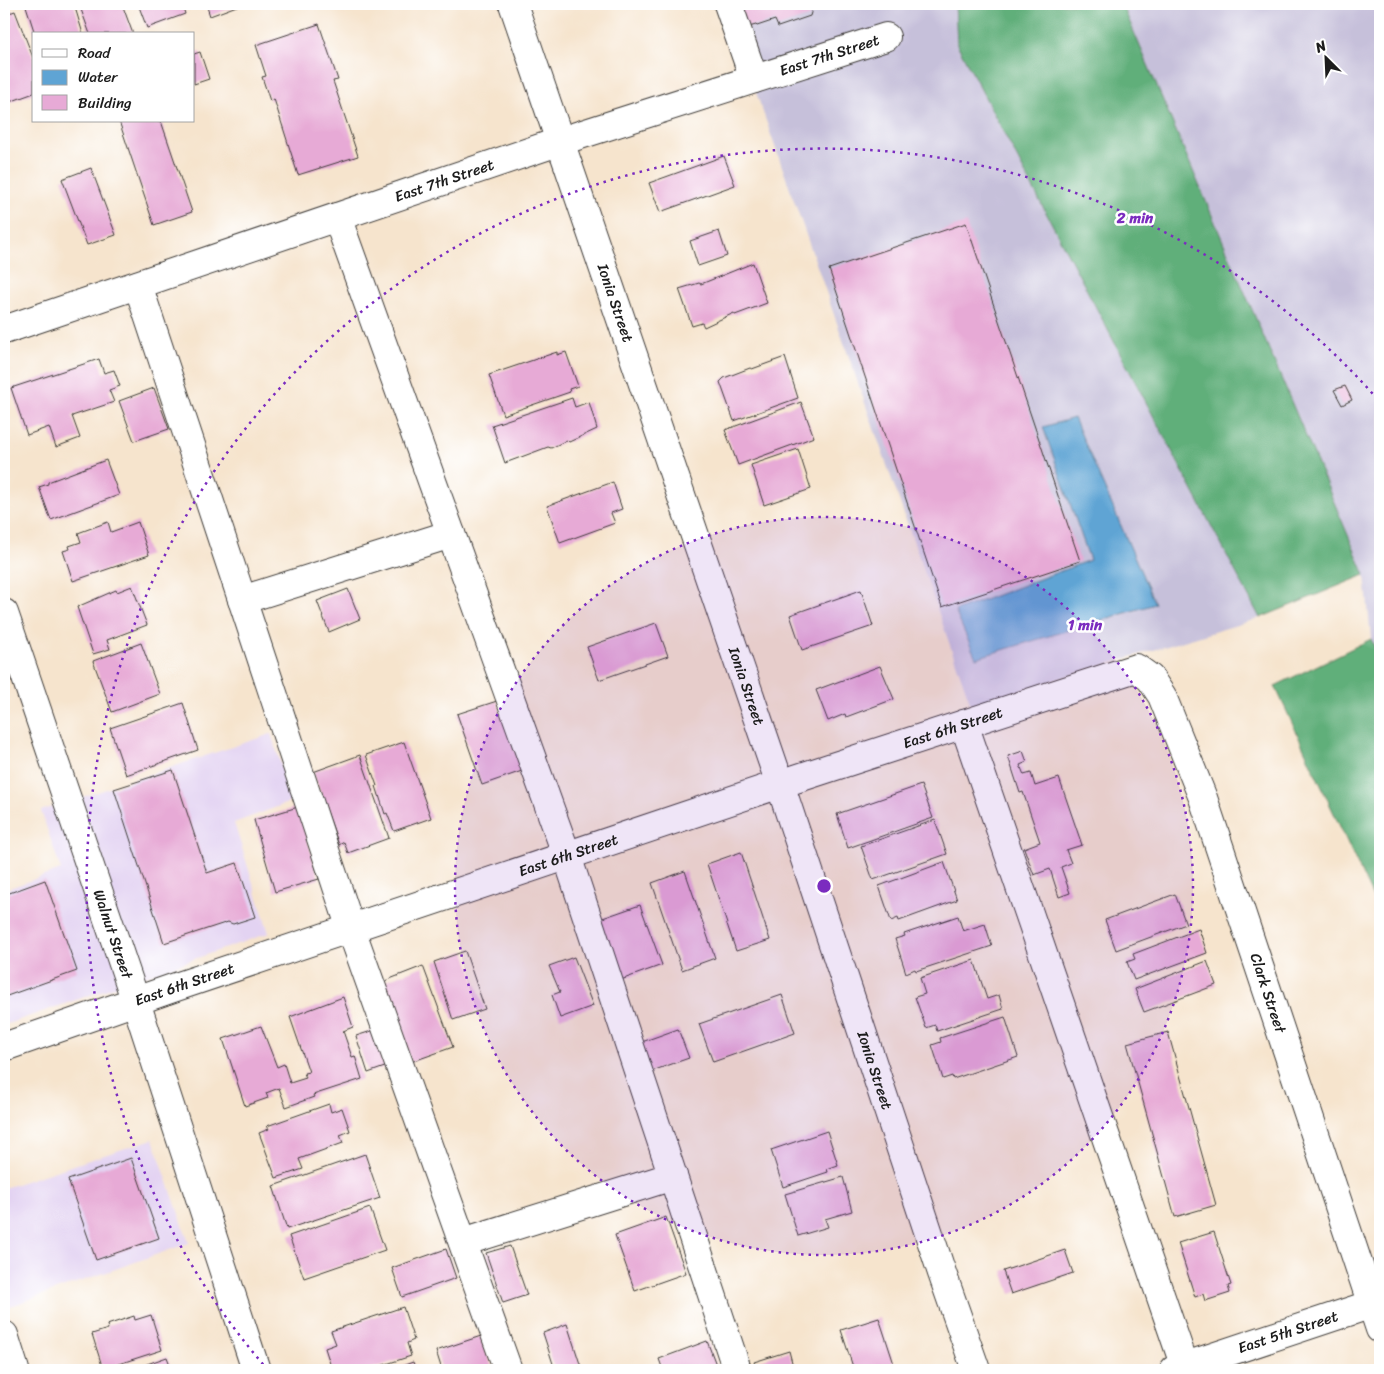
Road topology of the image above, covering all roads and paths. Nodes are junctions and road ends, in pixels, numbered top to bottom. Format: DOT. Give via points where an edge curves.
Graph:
graph roads {
  1 [pos="513,4"];
  2 [pos="728,4"];
  3 [pos="886,37"];
  4 [pos="754,79"];
  5 [pos="560,141"];
  6 [pos="337,218"];
  7 [pos="138,285"];
  8 [pos="4,330"];
  9 [pos="451,534"];
  10 [pos="242,600"];
  11 [pos="4,613"];
  12 [pos="1136,668"];
  13 [pos="964,724"];
  14 [pos="780,784"];
  15 [pos="567,856"];
  16 [pos="351,929"];
  17 [pos="136,1002"];
  18 [pos="4,1047"];
  19 [pos="673,1176"];
  20 [pos="463,1242"];
  21 [pos="1376,1316"];
  22 [pos="4,1335"];
  23 [pos="1182,1369"];
  24 [pos="15,1370"];
  25 [pos="256,1370"];
  26 [pos="508,1370"];
  27 [pos="737,1370"];
  28 [pos="976,1370"];
  1 -- 5 [label="street, Ionia Street"];
  2 -- 4 [label="street"];
  3 -- 4 [label="street, East 7th Street"];
  4 -- 5 [label="street, East 7th Street"];
  5 -- 6 [label="street, East 7th Street"];
  5 -- 14 [label="street, Ionia Street"];
  6 -- 7 [label="street, East 7th Street"];
  6 -- 9 [label="street"];
  7 -- 8 [label="street, East 7th Street"];
  7 -- 10 [label="street"];
  9 -- 10 [label="street"];
  9 -- 15 [label="street"];
  10 -- 16 [label="street"];
  11 -- 17 [label="street, Walnut Street"];
  12 -- 13 [label="street, East 6th Street"];
  12 -- 21 [label="street, Clark Street" via="1150,678 1162,696 1203,798"];
  13 -- 14 [label="street, East 6th Street"];
  13 -- 23 [label="street"];
  14 -- 15 [label="street, East 6th Street"];
  14 -- 28 [label="street, Ionia Street"];
  15 -- 16 [label="street, East 6th Street"];
  15 -- 19 [label="street"];
  16 -- 17 [label="street, East 6th Street"];
  16 -- 20 [label="street"];
  17 -- 18 [label="street, East 6th Street"];
  17 -- 25 [label="street, Walnut Street"];
  19 -- 20 [label="street"];
  19 -- 27 [label="street"];
  20 -- 26 [label="street"];
  21 -- 23 [label="street, East 5th Street"];
  22 -- 24 [label="street"];
}
